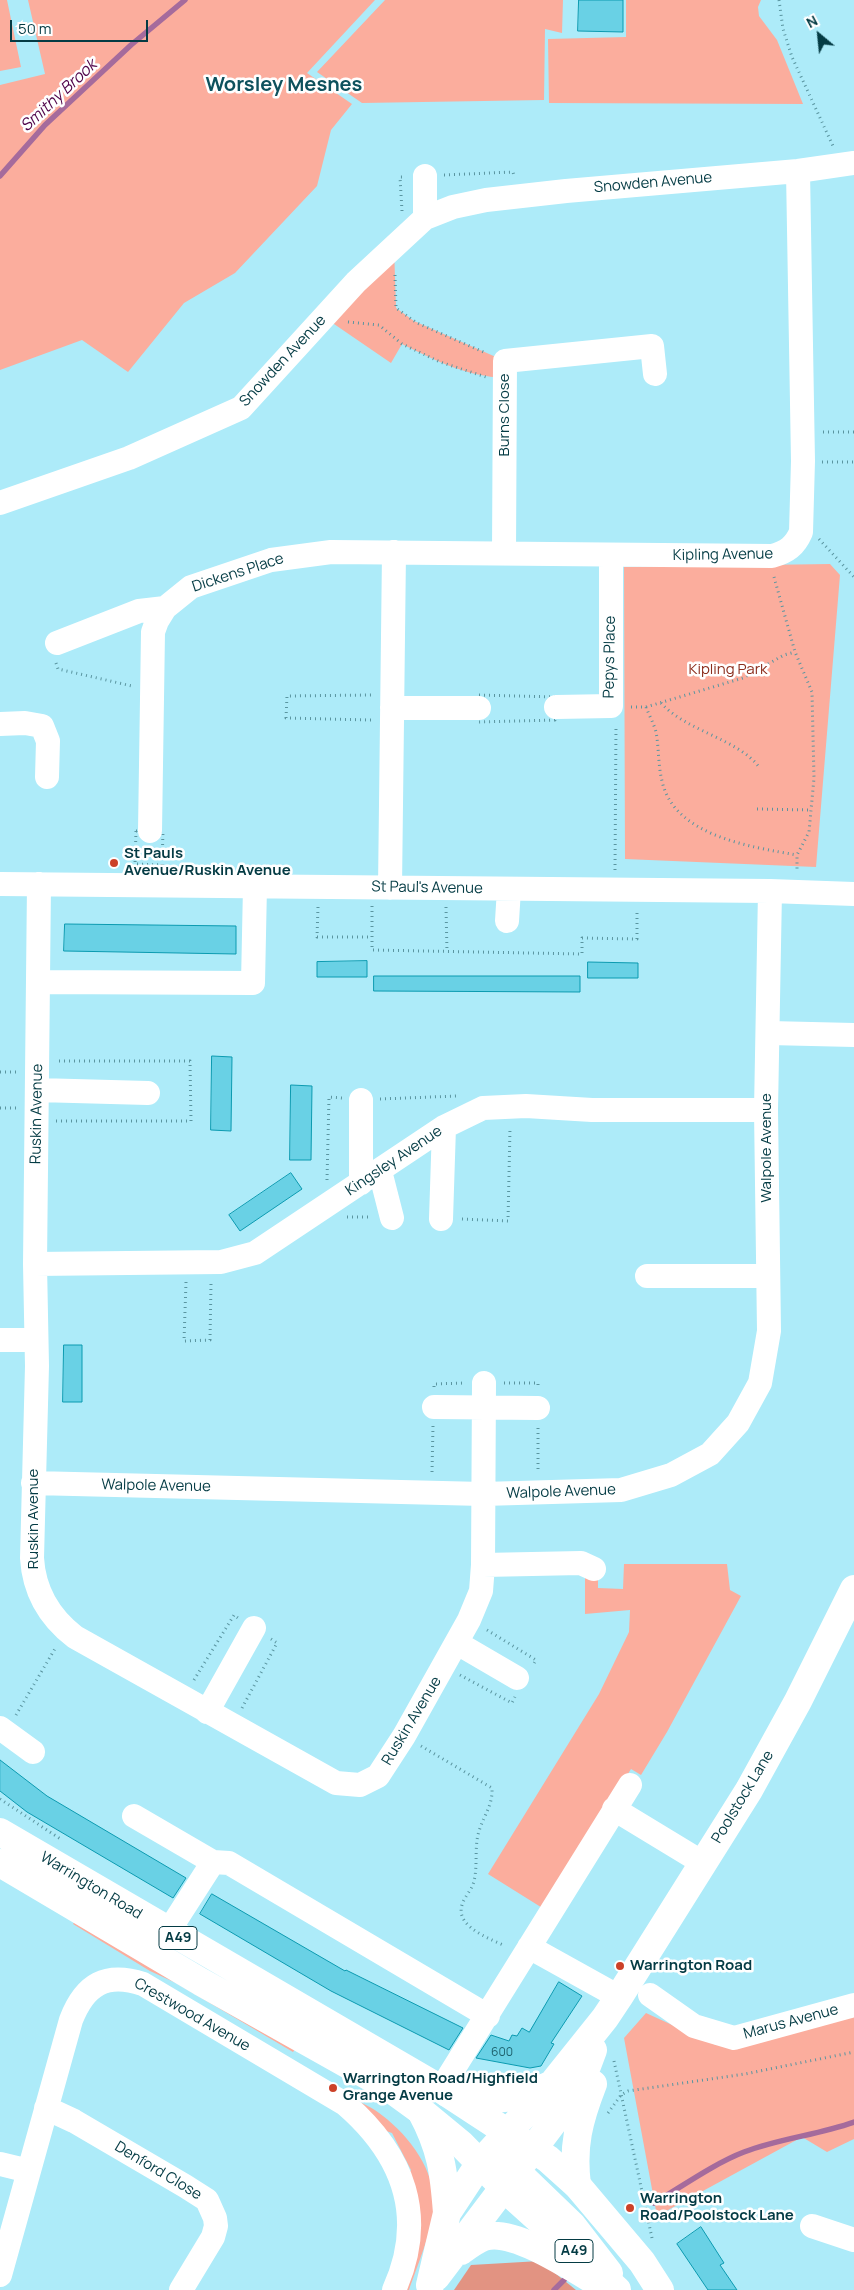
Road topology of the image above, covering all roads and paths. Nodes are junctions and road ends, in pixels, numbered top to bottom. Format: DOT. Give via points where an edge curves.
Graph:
graph roads {
  1 [pos="779,0"];
  2 [pos="848,164"];
  3 [pos="798,170"];
  4 [pos="425,176"];
  5 [pos="425,218"];
  6 [pos="394,247"];
  7 [pos="323,319"];
  8 [pos="505,370"];
  9 [pos="654,374"];
  10 [pos="803,431"];
  11 [pos="854,432"];
  12 [pos="803,462"];
  13 [pos="854,462"];
  14 [pos="0,503"];
  15 [pos="802,520"];
  16 [pos="394,552"];
  17 [pos="504,553"];
  18 [pos="611,555"];
  19 [pos="772,556"];
  20 [pos="854,577"];
  21 [pos="165,608"];
  22 [pos="57,643"];
  23 [pos="795,652"];
  24 [pos="152,691"];
  25 [pos="661,703"];
  26 [pos="611,706"];
  27 [pos="556,707"];
  28 [pos="646,707"];
  29 [pos="392,708"];
  30 [pos="479,708"];
  31 [pos="0,724"];
  32 [pos="759,768"];
  33 [pos="47,777"];
  34 [pos="756,809"];
  35 [pos="811,810"];
  36 [pos="150,831"];
  37 [pos="797,855"];
  38 [pos="0,884"];
  39 [pos="39,884"];
  40 [pos="255,886"];
  41 [pos="318,886"];
  42 [pos="381,887"];
  43 [pos="446,888"];
  44 [pos="509,889"];
  45 [pos="615,890"];
  46 [pos="770,890"];
  47 [pos="798,892"];
  48 [pos="854,894"];
  49 [pos="637,905"];
  50 [pos="507,921"];
  51 [pos="371,937"];
  52 [pos="447,952"];
  53 [pos="39,982"];
  54 [pos="769,1033"];
  55 [pos="854,1035"];
  56 [pos="37,1090"];
  57 [pos="148,1093"];
  58 [pos="362,1100"];
  59 [pos="766,1110"];
  60 [pos="444,1127"];
  61 [pos="370,1177"];
  62 [pos="392,1218"];
  63 [pos="441,1219"];
  64 [pos="186,1262"];
  65 [pos="212,1262"];
  66 [pos="35,1264"];
  67 [pos="648,1276"];
  68 [pos="768,1276"];
  69 [pos="0,1340"];
  70 [pos="36,1340"];
  71 [pos="484,1383"];
  72 [pos="434,1407"];
  73 [pos="484,1407"];
  74 [pos="538,1408"];
  75 [pos="33,1483"];
  76 [pos="483,1494"];
  77 [pos="483,1565"];
  78 [pos="594,1569"];
  79 [pos="854,1589"];
  80 [pos="848,1616"];
  81 [pos="254,1628"];
  82 [pos="66,1630"];
  83 [pos="457,1643"];
  84 [pos="517,1678"];
  85 [pos="208,1712"];
  86 [pos="3,1730"];
  87 [pos="404,1736"];
  88 [pos="33,1752"];
  89 [pos="630,1785"];
  90 [pos="614,1809"];
  91 [pos="134,1816"];
  92 [pos="0,1832"];
  93 [pos="213,1862"];
  94 [pos="0,1863"];
  95 [pos="703,1863"];
  96 [pos="168,1932"];
  97 [pos="526,1951"];
  98 [pos="650,1995"];
  99 [pos="854,2005"];
  100 [pos="612,2008"];
  101 [pos="488,2016"];
  102 [pos="854,2052"];
  103 [pos="553,2083"];
  104 [pos="444,2091"];
  105 [pos="46,2108"];
  106 [pos="421,2111"];
  107 [pos="507,2133"];
  108 [pos="534,2150"];
  109 [pos="480,2163"];
  110 [pos="0,2164"];
  111 [pos="29,2171"];
  112 [pos="511,2181"];
  113 [pos="577,2186"];
  114 [pos="447,2213"];
  115 [pos="812,2226"];
  116 [pos="854,2240"];
  117 [pos="653,2246"];
  118 [pos="452,2257"];
  119 [pos="0,2275"];
  120 [pos="429,2288"];
  121 [pos="181,2290"];
  122 [pos="394,2290"];
  123 [pos="609,2290"];
  124 [pos="617,2290"];
  125 [pos="622,2290"];
  126 [pos="660,2290"];
  1 -- 2 [label="path" via="792,58"];
  2 -- 3 [label="street, Snowden Avenue"];
  3 -- 5 [label="street, Snowden Avenue" via="486,200 453,207"];
  3 -- 10 [label="street, Kipling Avenue"];
  4 -- 5 [label="street"];
  5 -- 6 [label="street, Snowden Avenue"];
  6 -- 7 [label="street, Snowden Avenue"];
  6 -- 8 [label="path" via="396,308 417,323"];
  7 -- 8 [label="path" via="379,325 402,344 481,376"];
  7 -- 14 [label="street, Snowden Avenue" via="241,408 130,458"];
  8 -- 9 [label="street, Burns Close" via="652,346"];
  8 -- 17 [label="street, Burns Close"];
  10 -- 11 [label="path"];
  10 -- 12 [label="street, Kipling Avenue"];
  12 -- 13 [label="path"];
  12 -- 15 [label="street, Kipling Avenue"];
  15 -- 19 [label="street, Kipling Avenue" via="797,542 782,554"];
  15 -- 20 [label="path"];
  16 -- 17 [label="street, Kipling Avenue"];
  16 -- 21 [label="street, Dickens Place" via="331,552 271,560 191,587"];
  16 -- 29 [label="street"];
  17 -- 18 [label="street, Kipling Avenue"];
  18 -- 19 [label="street, Kipling Avenue"];
  18 -- 26 [label="street, Pepys Place"];
  19 -- 23 [label="path" via="775,582"];
  21 -- 22 [label="street" via="139,612"];
  21 -- 24 [label="street, Dickens Place" via="153,632"];
  22 -- 24 [label="path" via="50,646 58,669"];
  23 -- 25 [label="path" via="743,678"];
  23 -- 35 [label="path" via="812,692 814,778"];
  24 -- 36 [label="street, Dickens Place"];
  25 -- 28 [label="path"];
  25 -- 32 [label="path" via="704,733 751,757"];
  26 -- 27 [label="street, Pepys Place"];
  26 -- 28 [label="path"];
  26 -- 45 [label="path" via="616,722"];
  27 -- 30 [label="path" via="556,696 479,695"];
  27 -- 30 [label="path" via="555,720 479,722"];
  28 -- 37 [label="path" via="656,731 662,782 669,802 683,816 708,831 745,846"];
  29 -- 29 [label="path" via="287,696 286,718"];
  29 -- 30 [label="street"];
  29 -- 42 [label="street"];
  31 -- 33 [label="street" via="42,726 48,741"];
  34 -- 35 [label="path"];
  35 -- 37 [label="path" via="809,832"];
  37 -- 47 [label="path"];
  38 -- 39 [label="street, St Paul's Avenue"];
  39 -- 40 [label="street, St Paul's Avenue"];
  39 -- 53 [label="street, Ruskin Avenue"];
  40 -- 41 [label="street, St Paul's Avenue"];
  40 -- 53 [label="street" via="253,983"];
  41 -- 42 [label="street, St Paul's Avenue"];
  41 -- 51 [label="path" via="317,937"];
  42 -- 43 [label="street, St Paul's Avenue"];
  42 -- 51 [label="path"];
  43 -- 44 [label="street, St Paul's Avenue"];
  43 -- 52 [label="path"];
  44 -- 45 [label="street, St Paul's Avenue"];
  44 -- 50 [label="street"];
  45 -- 46 [label="street, St Paul's Avenue"];
  46 -- 47 [label="street, St Paul's Avenue"];
  46 -- 54 [label="street, Walpole Avenue"];
  47 -- 48 [label="street, St Paul's Avenue"];
  49 -- 52 [label="path" via="637,939 582,938 582,954"];
  51 -- 52 [label="path" via="372,950"];
  53 -- 56 [label="street, Ruskin Avenue"];
  54 -- 55 [label="street"];
  54 -- 59 [label="street, Walpole Avenue"];
  56 -- 57 [label="street"];
  56 -- 66 [label="street, Ruskin Avenue"];
  58 -- 61 [label="street"];
  59 -- 60 [label="street, Kingsley Avenue" via="483,1108"];
  59 -- 68 [label="street, Walpole Avenue"];
  60 -- 61 [label="street, Kingsley Avenue"];
  60 -- 63 [label="street"];
  61 -- 62 [label="street"];
  61 -- 65 [label="street, Kingsley Avenue" via="255,1253"];
  64 -- 65 [label="street, Kingsley Avenue"];
  64 -- 65 [label="path" via="184,1341 210,1340"];
  64 -- 66 [label="street, Kingsley Avenue"];
  66 -- 70 [label="street, Ruskin Avenue"];
  67 -- 68 [label="street"];
  68 -- 76 [label="street, Walpole Avenue" via="769,1330 760,1383 738,1423 710,1454 670,1475 621,1490"];
  69 -- 70 [label="street"];
  70 -- 75 [label="street, Ruskin Avenue"];
  71 -- 73 [label="street, Ruskin Avenue"];
  72 -- 73 [label="street"];
  73 -- 74 [label="street"];
  73 -- 76 [label="street, Ruskin Avenue"];
  75 -- 76 [label="street, Walpole Avenue"];
  75 -- 82 [label="street, Ruskin Avenue" via="34,1576 41,1597"];
  76 -- 77 [label="street, Ruskin Avenue"];
  77 -- 78 [label="street" via="581,1563"];
  77 -- 83 [label="street, Ruskin Avenue" via="481,1591"];
  79 -- 80 [label="main road, Poolstock Lane"];
  80 -- 95 [label="main road, Poolstock Lane" via="749,1790"];
  81 -- 85 [label="street"];
  82 -- 85 [label="street, Ruskin Avenue"];
  82 -- 86 [label="path"];
  83 -- 84 [label="street"];
  83 -- 87 [label="street, Ruskin Avenue"];
  85 -- 87 [label="street, Ruskin Avenue" via="336,1783 360,1785 378,1776"];
  86 -- 88 [label="street"];
  87 -- 97 [label="path" via="492,1788 493,1799 478,1833 474,1880 462,1905 462,1914 464,1922 474,1930"];
  89 -- 90 [label="street"];
  90 -- 95 [label="street"];
  90 -- 97 [label="street"];
  91 -- 93 [label="street"];
  92 -- 96 [label="main road, Warrington Road / A49"];
  93 -- 96 [label="street"];
  93 -- 101 [label="street" via="229,1863"];
  94 -- 106 [label="main road, Warrington Road / A49" via="379,2082"];
  95 -- 100 [label="main road, Poolstock Lane"];
  96 -- 104 [label="main road, Warrington Road / A49"];
  97 -- 100 [label="street"];
  97 -- 101 [label="street"];
  98 -- 99 [label="street, Marus Avenue" via="694,2026 734,2038"];
  100 -- 103 [label="main road, Poolstock Lane"];
  100 -- 108 [label="main road, Poolstock Lane" via="565,2107"];
  100 -- 113 [label="main road" via="597,2074 581,2116 576,2141"];
  101 -- 104 [label="street"];
  102 -- 117 [label="path" via="621,2095"];
  103 -- 104 [label="main road" via="538,2091 503,2100"];
  103 -- 107 [label="main road, Poolstock Lane"];
  104 -- 107 [label="main road, Warrington Road / A49"];
  105 -- 111 [label="street, Crestwood Avenue"];
  105 -- 121 [label="street, Denford Close" via="74,2121 207,2200 215,2218 213,2238"];
  105 -- 122 [label="street, Crestwood Avenue" via="71,2020 84,1995 107,1980 123,1979 143,1984 345,2104 371,2129 394,2164 410,2221 408,2250"];
  106 -- 109 [label="main road, Warrington Road / A49"];
  106 -- 114 [label="main road" via="440,2152"];
  107 -- 108 [label="main road, Warrington Road / A49"];
  107 -- 109 [label="main road, Poolstock Lane"];
  107 -- 112 [label="main road" via="505,2146"];
  108 -- 112 [label="main road, Poolstock Lane"];
  108 -- 113 [label="main road, Warrington Road / A49"];
  109 -- 112 [label="main road, Warrington Road / A49"];
  109 -- 114 [label="main road, Poolstock Lane"];
  110 -- 111 [label="street"];
  111 -- 119 [label="street, Crestwood Avenue"];
  112 -- 118 [label="main road, Poolstock Lane"];
  112 -- 124 [label="main road, Warrington Road / A49"];
  112 -- 125 [label="main road" via="572,2225"];
  113 -- 126 [label="main road, Warrington Road / A49" via="642,2262"];
  114 -- 120 [label="main road"];
  115 -- 116 [label="street"];
  118 -- 120 [label="main road, Poolstock Lane"];
  118 -- 123 [label="main road" via="484,2237 511,2237"];
}
